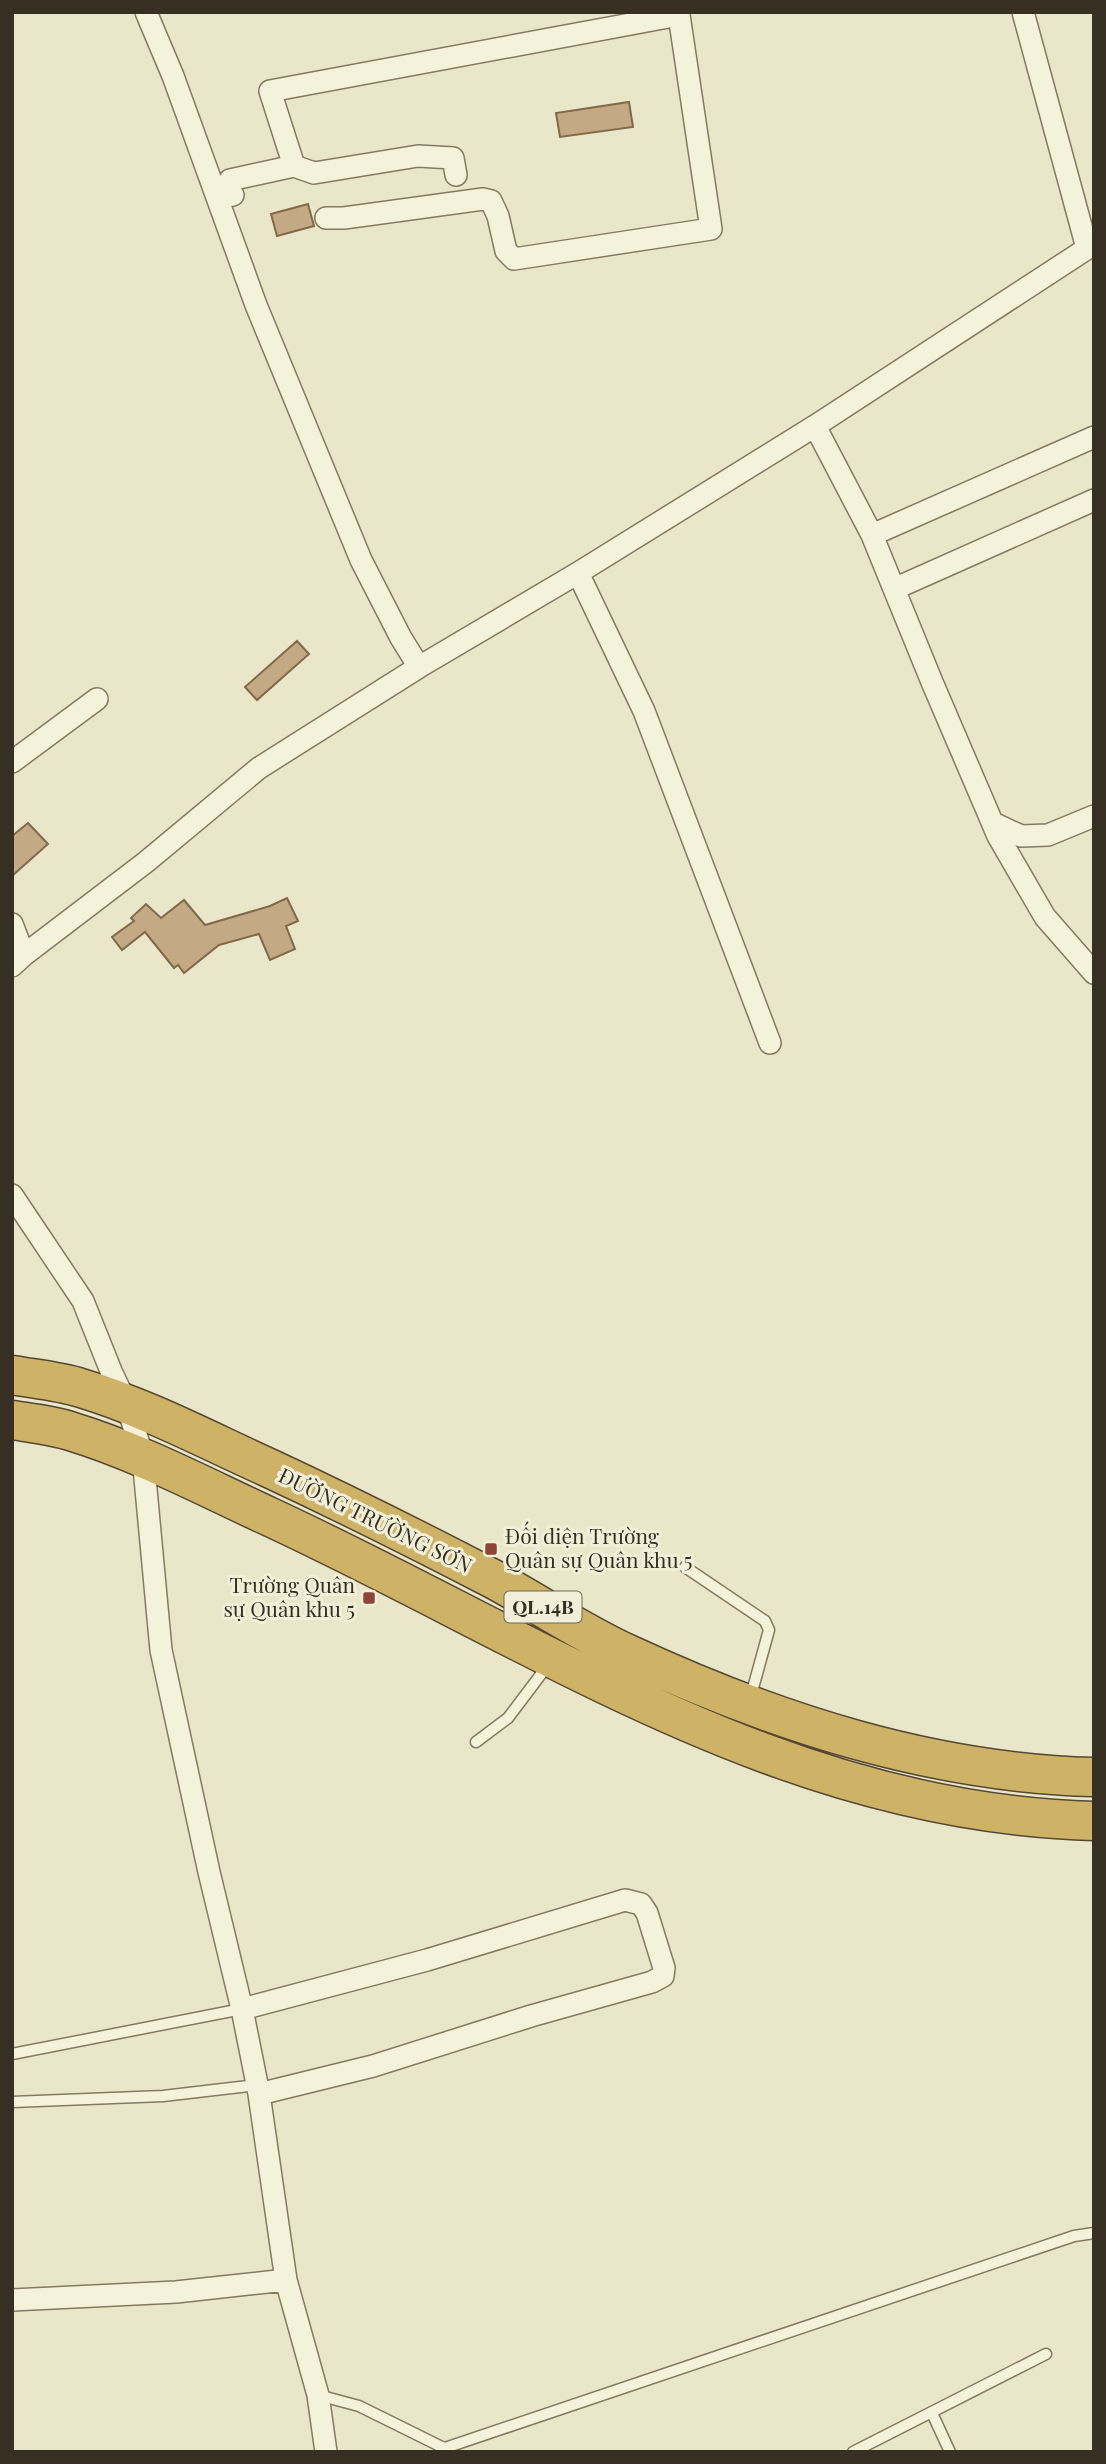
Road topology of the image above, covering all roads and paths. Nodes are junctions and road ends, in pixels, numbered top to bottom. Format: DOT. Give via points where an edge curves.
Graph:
graph roads {
  1 [pos="146,12"];
  2 [pos="1023,12"];
  3 [pos="294,166"];
  4 [pos="456,175"];
  5 [pos="217,197"];
  6 [pos="326,218"];
  7 [pos="1090,246"];
  8 [pos="815,426"];
  9 [pos="1094,437"];
  10 [pos="1094,500"];
  11 [pos="872,535"];
  12 [pos="578,573"];
  13 [pos="894,589"];
  14 [pos="419,667"];
  15 [pos="97,699"];
  16 [pos="12,762"];
  17 [pos="1094,816"];
  18 [pos="993,824"];
  19 [pos="12,924"];
  20 [pos="18,960"];
  21 [pos="1094,973"];
  22 [pos="769,1043"];
  23 [pos="12,1195"];
  24 [pos="12,1375"];
  25 [pos="127,1405"];
  26 [pos="12,1420"];
  27 [pos="143,1457"];
  28 [pos="685,1567"];
  29 [pos="552,1660"];
  30 [pos="749,1705"];
  31 [pos="476,1742"];
  32 [pos="1094,1777"];
  33 [pos="1094,1821"];
  34 [pos="242,2009"];
  35 [pos="12,2054"];
  36 [pos="258,2090"];
  37 [pos="12,2102"];
  38 [pos="1094,2232"];
  39 [pos="286,2280"];
  40 [pos="12,2300"];
  41 [pos="1046,2354"];
  42 [pos="318,2395"];
  43 [pos="932,2413"];
  44 [pos="449,2450"];
  45 [pos="326,2452"];
  46 [pos="853,2452"];
  47 [pos="950,2452"];
  1 -- 5 [label="street"];
  2 -- 7 [label="street"];
  3 -- 4 [label="street" via="314,173 418,156 453,158"];
  3 -- 5 [label="street" via="230,180 227,188 233,195"];
  3 -- 6 [label="street" via="270,92 678,15 711,229 514,259 506,251 491,201 483,199"];
  5 -- 14 [label="street" via="256,305 361,560"];
  7 -- 8 [label="street"];
  8 -- 11 [label="street"];
  8 -- 12 [label="street"];
  9 -- 11 [label="street"];
  10 -- 13 [label="street"];
  11 -- 13 [label="street"];
  12 -- 14 [label="street"];
  12 -- 22 [label="street" via="644,711"];
  13 -- 18 [label="street"];
  14 -- 20 [label="street" via="259,768"];
  15 -- 16 [label="street"];
  17 -- 18 [label="street" via="1048,835 1021,836"];
  18 -- 21 [label="street" via="1045,917"];
  19 -- 20 [label="street"];
  23 -- 25 [label="street" via="83,1301"];
  24 -- 25 [label="highway, ĐƯỜNG TRƯỜNG SƠN / QL.14B" via="79,1387"];
  25 -- 27 [label="street"];
  25 -- 30 [label="highway, ĐƯỜNG TRƯỜNG SƠN / QL.14B" via="355,1508 625,1653"];
  26 -- 27 [label="highway, ĐƯỜNG TRƯỜNG SƠN / QL.14B" via="67,1430"];
  27 -- 29 [label="highway, ĐƯỜNG TRƯỜNG SƠN / QL.14B" via="335,1548"];
  27 -- 34 [label="street" via="161,1650"];
  28 -- 30 [label="lane" via="765,1621 769,1630"];
  29 -- 31 [label="lane" via="508,1718"];
  29 -- 33 [label="highway, ĐƯỜNG TRƯỜNG SƠN / QL.14B" via="704,1730 874,1789 991,1814"];
  30 -- 32 [label="highway, ĐƯỜNG TRƯỜNG SƠN / QL.14B" via="823,1731 939,1761"];
  34 -- 35 [label="lane"];
  34 -- 36 [label="street"];
  34 -- 36 [label="street" via="427,1960 625,1900 641,1904 647,1913 664,1968 663,1976 652,1982 373,2066"];
  36 -- 37 [label="lane"];
  36 -- 39 [label="street"];
  38 -- 44 [label="lane"];
  39 -- 40 [label="street" via="176,2292"];
  39 -- 42 [label="street"];
  41 -- 43 [label="lane"];
  42 -- 44 [label="lane" via="359,2406"];
  42 -- 45 [label="street"];
  43 -- 46 [label="lane"];
  43 -- 47 [label="lane"];
}
